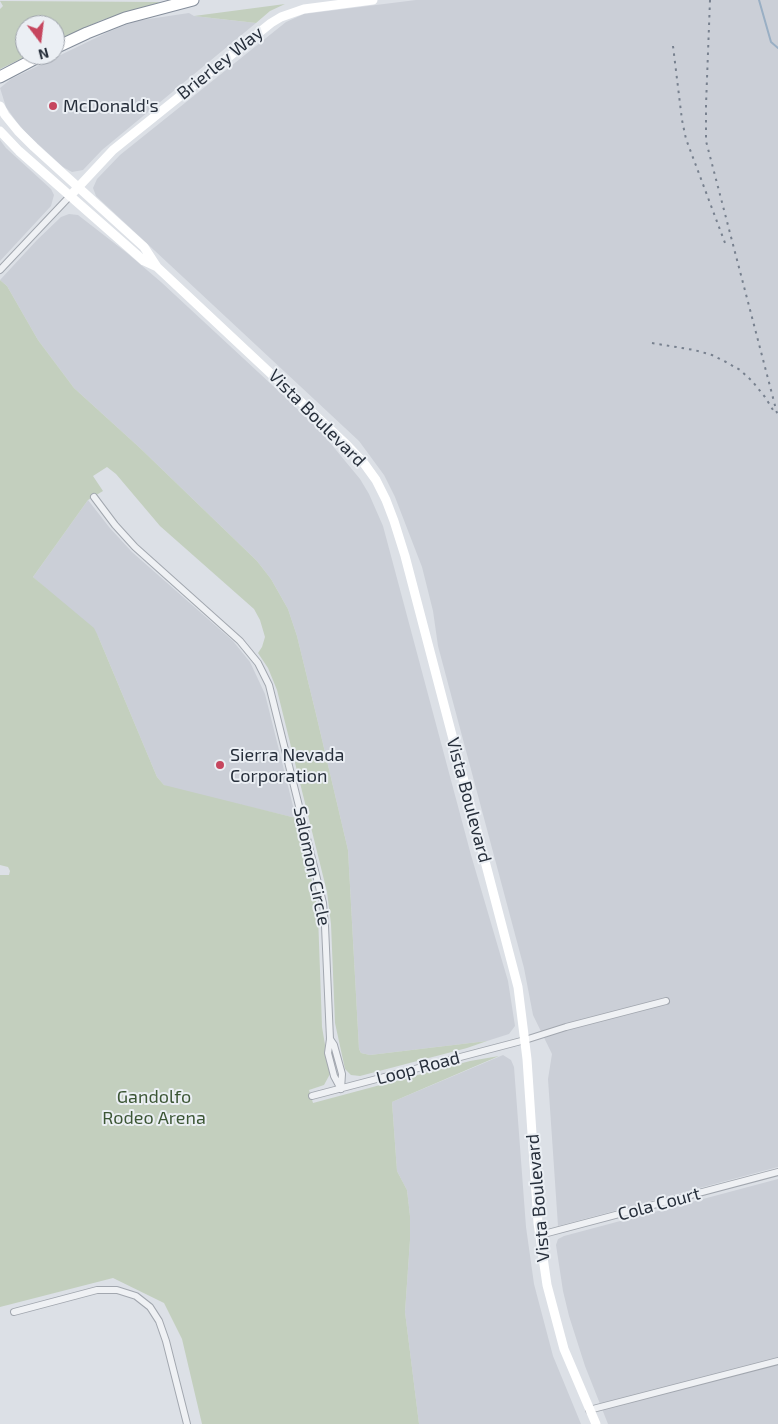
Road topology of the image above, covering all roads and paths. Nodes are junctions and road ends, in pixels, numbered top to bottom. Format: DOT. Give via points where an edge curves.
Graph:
graph roads {
  1 [pos="193,0"];
  2 [pos="373,0"];
  3 [pos="65,43"];
  4 [pos="23,65"];
  5 [pos="0,77"];
  6 [pos="0,106"];
  7 [pos="0,131"];
  8 [pos="78,187"];
  9 [pos="70,196"];
  10 [pos="157,267"];
  11 [pos="0,270"];
  12 [pos="94,497"];
  13 [pos="666,1001"];
  14 [pos="525,1040"];
  15 [pos="341,1089"];
  16 [pos="312,1096"];
  17 [pos="778,1172"];
  18 [pos="540,1236"];
  19 [pos="14,1312"];
  20 [pos="778,1361"];
  21 [pos="589,1410"];
  22 [pos="187,1424"];
  23 [pos="596,1424"];
  1 -- 3 [label="highway" via="124,18"];
  2 -- 8 [label="main road, Brierley Way" via="304,9 271,22 113,150"];
  4 -- 5 [label="highway"];
  6 -- 8 [label="main road, Vista Boulevard" via="18,130"];
  7 -- 9 [label="main road, Vista Boulevard"];
  8 -- 9 [label="main road, Brierley Way"];
  8 -- 10 [label="main road, Vista Boulevard" via="144,247"];
  9 -- 10 [label="main road, Vista Boulevard" via="144,261"];
  9 -- 11 [label="street"];
  10 -- 14 [label="main road, Vista Boulevard" via="347,445 372,474 386,500 405,556 511,959"];
  12 -- 15 [label="street, Salomon Circle" via="135,548 240,641 258,663 269,685 323,903 328,1053"];
  13 -- 14 [label="street, Loop Road" via="566,1026"];
  14 -- 15 [label="street, Loop Road"];
  14 -- 18 [label="main road, Vista Boulevard"];
  15 -- 16 [label="street, Loop Road"];
  17 -- 18 [label="street, Cola Court"];
  18 -- 21 [label="main road, Vista Boulevard" via="556,1321"];
  19 -- 22 [label="street" via="97,1290 117,1290 136,1296 160,1321"];
  20 -- 21 [label="street"];
  21 -- 23 [label="main road, Vista Boulevard"];
}
